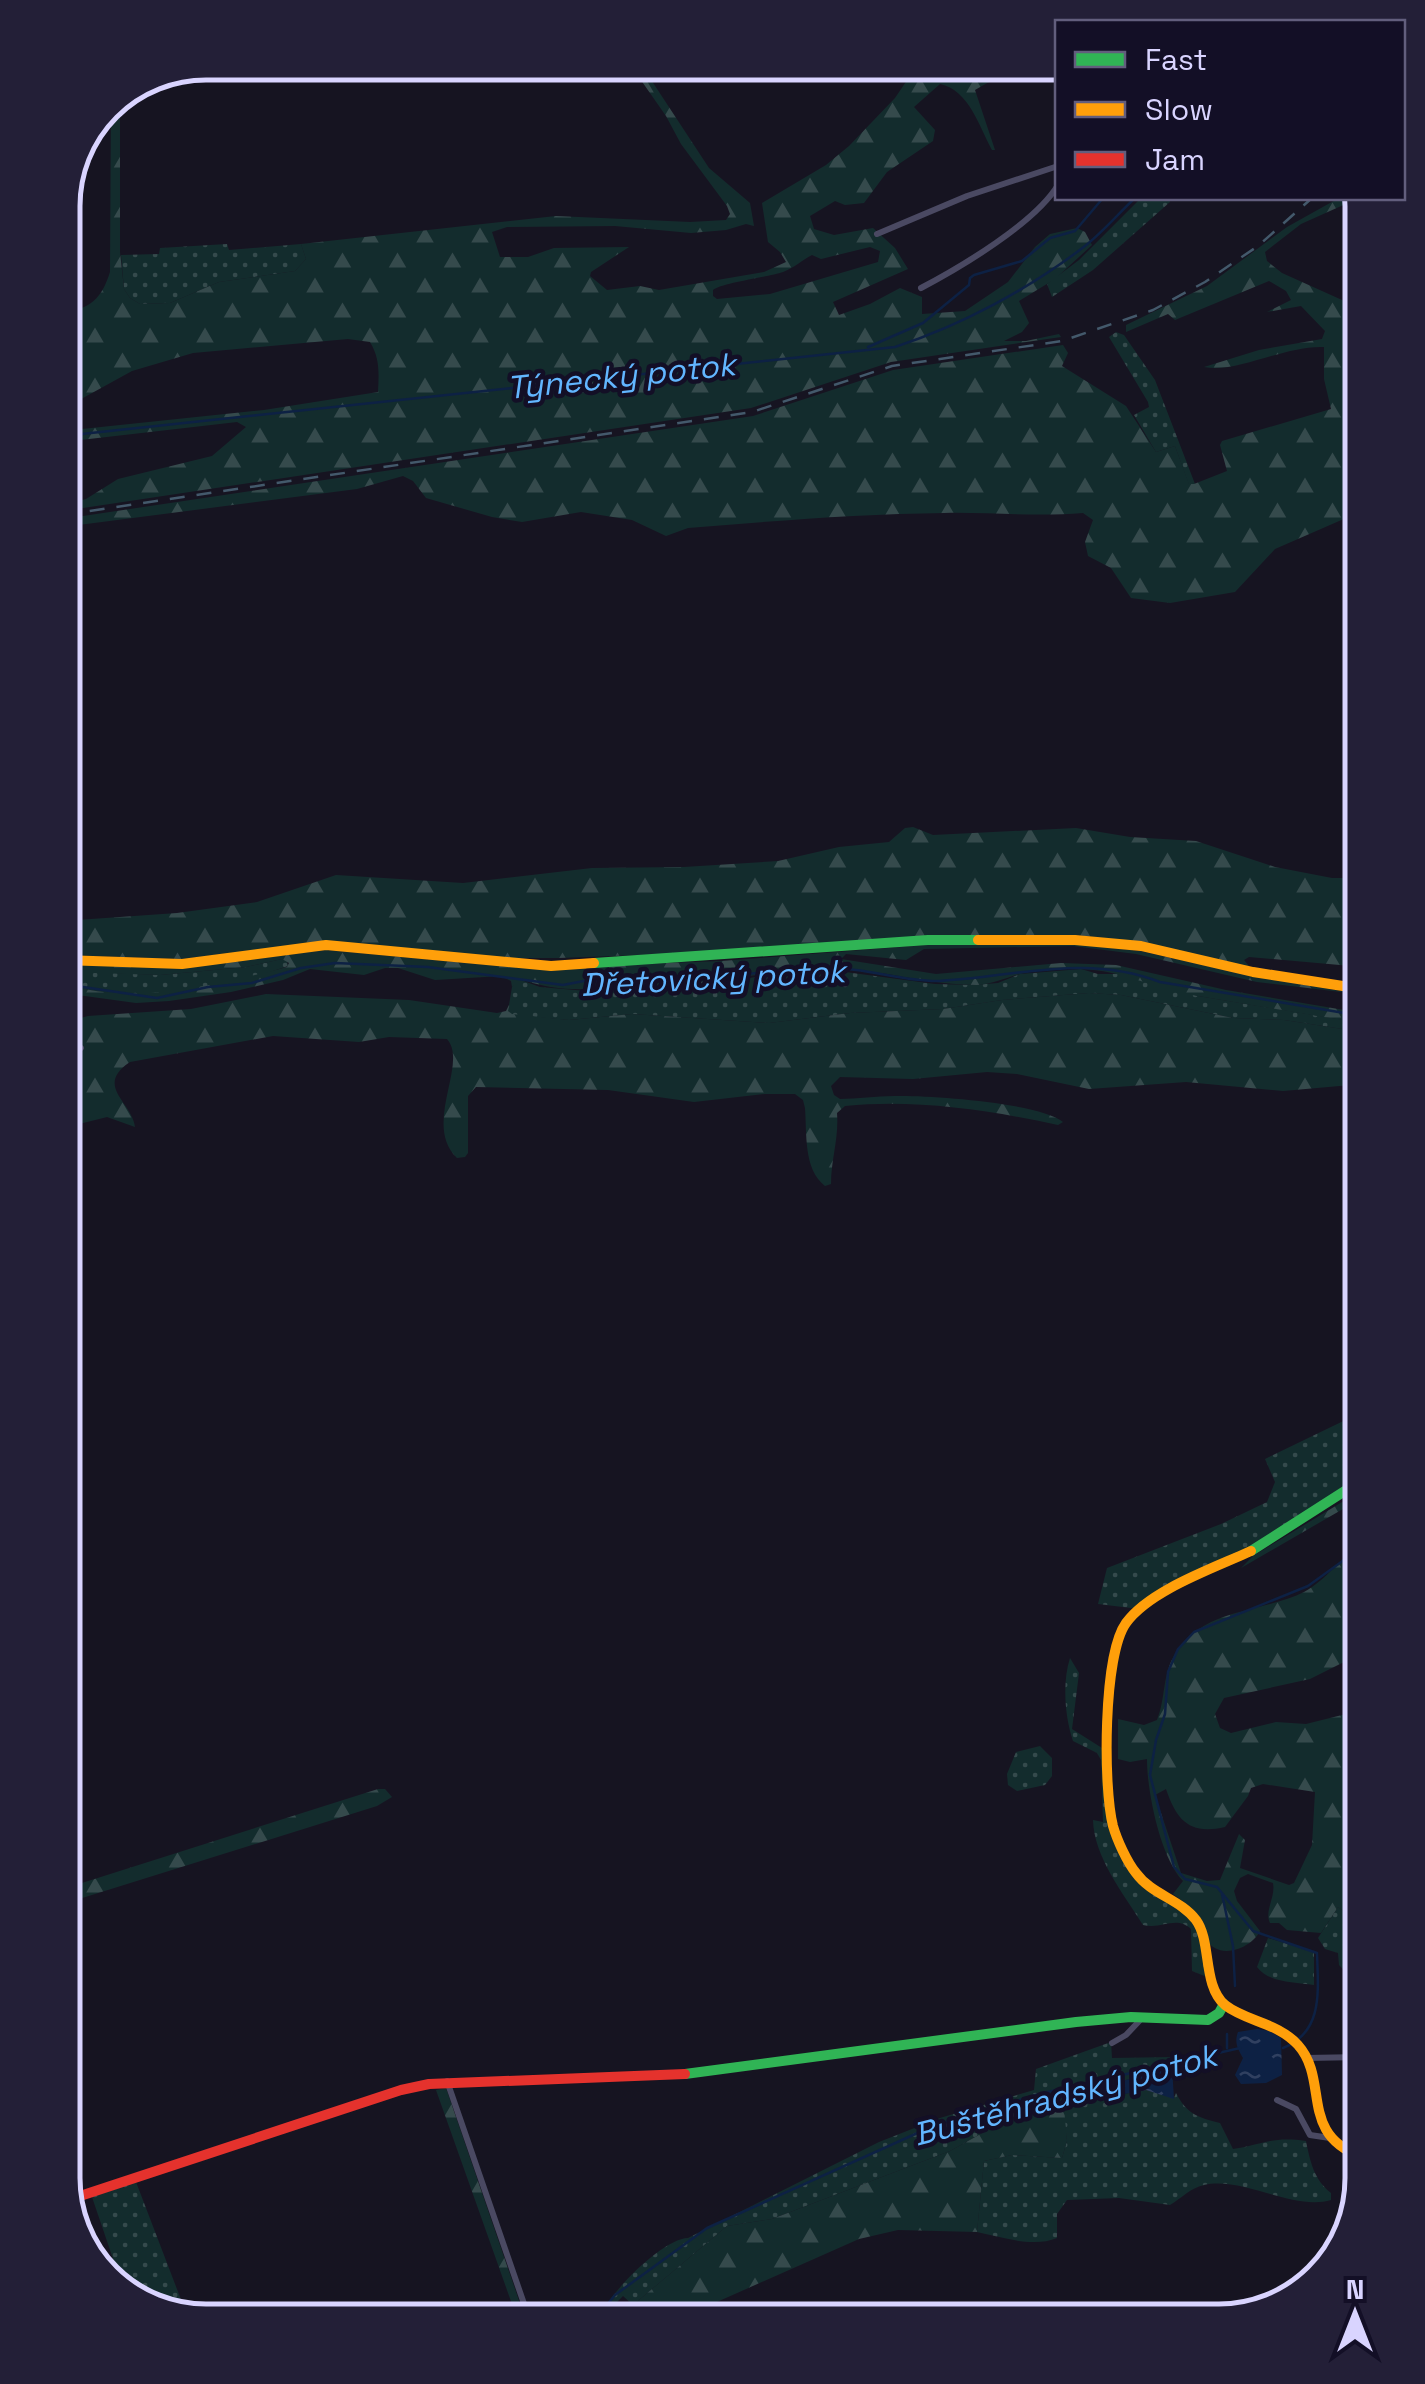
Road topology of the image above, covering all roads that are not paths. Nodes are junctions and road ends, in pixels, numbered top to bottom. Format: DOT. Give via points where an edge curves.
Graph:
graph roads {
  1 [pos="1055,167"];
  2 [pos="1055,189"];
  3 [pos="877,234"];
  4 [pos="921,288"];
  5 [pos="80,961"];
  6 [pos="1345,986"];
  7 [pos="1345,1491"];
  8 [pos="1224,2004"];
  9 [pos="1143,2017"];
  10 [pos="1112,2043"];
  11 [pos="1345,2057"];
  12 [pos="1306,2058"];
  13 [pos="447,2081"];
  14 [pos="1276,2100"];
  15 [pos="1330,2138"];
  16 [pos="1345,2151"];
  17 [pos="81,2196"];
  18 [pos="524,2304"];
  1 -- 3 [label="street"];
  2 -- 4 [label="street" via="1043,207"];
  5 -- 6 [label="street" via="182,964 326,945 551,966 928,940 1075,940 1141,946"];
  7 -- 8 [label="street" via="1263,1545 1159,1595 1124,1625 1116,1652 1107,1746 1113,1826 1134,1871 1198,1922"];
  8 -- 9 [label="street" via="1208,2020"];
  8 -- 12 [label="street" via="1281,2030"];
  9 -- 10 [label="street"];
  9 -- 13 [label="street" via="712,2073"];
  11 -- 12 [label="street"];
  12 -- 15 [label="street"];
  13 -- 17 [label="street" via="401,2090"];
  13 -- 18 [label="street"];
  14 -- 15 [label="street" via="1296,2109 1310,2135"];
  15 -- 16 [label="street"];
}
